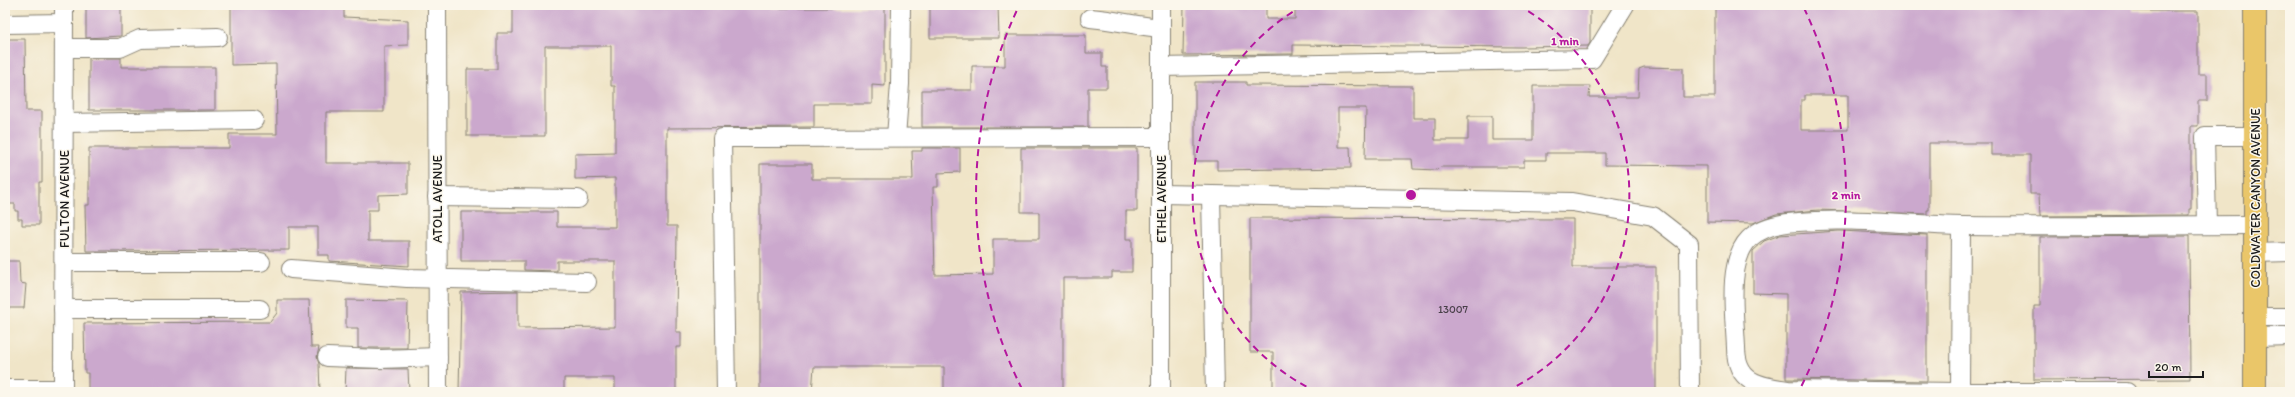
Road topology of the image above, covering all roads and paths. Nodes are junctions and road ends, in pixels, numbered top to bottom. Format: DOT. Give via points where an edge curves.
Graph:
graph roads {
  1 [pos="64,5"];
  2 [pos="437,5"];
  3 [pos="901,5"];
  4 [pos="1161,5"];
  5 [pos="1625,5"];
  6 [pos="2254,5"];
  7 [pos="1090,18"];
  8 [pos="64,23"];
  9 [pos="5,24"];
  10 [pos="1161,28"];
  11 [pos="218,37"];
  12 [pos="64,48"];
  13 [pos="1161,67"];
  14 [pos="254,120"];
  15 [pos="64,123"];
  16 [pos="2255,136"];
  17 [pos="896,137"];
  18 [pos="1161,137"];
  19 [pos="1161,194"];
  20 [pos="1211,195"];
  21 [pos="437,197"];
  22 [pos="578,199"];
  23 [pos="2206,225"];
  24 [pos="2255,225"];
  25 [pos="1961,226"];
  26 [pos="2290,252"];
  27 [pos="2255,253"];
  28 [pos="64,262"];
  29 [pos="261,262"];
  30 [pos="291,269"];
  31 [pos="438,278"];
  32 [pos="586,282"];
  33 [pos="63,308"];
  34 [pos="260,309"];
  35 [pos="2290,317"];
  36 [pos="2255,327"];
  37 [pos="2290,336"];
  38 [pos="327,356"];
  39 [pos="438,357"];
  40 [pos="5,389"];
  41 [pos="63,391"];
  42 [pos="438,392"];
  43 [pos="726,392"];
  44 [pos="1161,392"];
  45 [pos="1215,392"];
  46 [pos="1690,392"];
  47 [pos="1960,392"];
  48 [pos="2127,392"];
  49 [pos="2255,392"];
  1 -- 8 [label="street, FULTON AVENUE"];
  2 -- 21 [label="street, ATOLL AVENUE"];
  3 -- 17 [label="street"];
  4 -- 10 [label="street, ETHEL AVENUE"];
  5 -- 13 [label="street" via="1592,59"];
  6 -- 16 [label="main road, COLDWATER CANYON AVENUE"];
  7 -- 10 [label="street"];
  8 -- 9 [label="street"];
  8 -- 12 [label="street, FULTON AVENUE"];
  10 -- 13 [label="street, ETHEL AVENUE"];
  11 -- 12 [label="street" via="140,39 120,48"];
  12 -- 15 [label="street, FULTON AVENUE"];
  13 -- 18 [label="street, ETHEL AVENUE"];
  14 -- 15 [label="street"];
  15 -- 28 [label="street, FULTON AVENUE"];
  16 -- 23 [label="street" via="2205,136"];
  16 -- 24 [label="main road, COLDWATER CANYON AVENUE"];
  17 -- 18 [label="street"];
  17 -- 43 [label="street" via="722,138"];
  18 -- 19 [label="street, ETHEL AVENUE"];
  19 -- 20 [label="street"];
  19 -- 44 [label="street, ETHEL AVENUE"];
  20 -- 45 [label="street"];
  20 -- 46 [label="street" via="1572,202 1654,216 1689,244"];
  21 -- 22 [label="street"];
  21 -- 31 [label="street, ATOLL AVENUE"];
  23 -- 24 [label="street"];
  23 -- 25 [label="street"];
  24 -- 27 [label="main road, COLDWATER CANYON AVENUE"];
  25 -- 47 [label="street"];
  25 -- 47 [label="street" via="1880,222 1787,223 1766,228 1749,240 1741,249 1736,262 1735,279 1736,356 1739,370 1748,380 1765,387 1795,391"];
  26 -- 27 [label="street"];
  27 -- 36 [label="main road, COLDWATER CANYON AVENUE"];
  28 -- 29 [label="street"];
  28 -- 33 [label="street, FULTON AVENUE"];
  30 -- 31 [label="street"];
  31 -- 32 [label="street"];
  31 -- 39 [label="street, ATOLL AVENUE"];
  33 -- 34 [label="street"];
  33 -- 41 [label="street, FULTON AVENUE"];
  35 -- 36 [label="street"];
  36 -- 37 [label="street"];
  36 -- 49 [label="main road, COLDWATER CANYON AVENUE"];
  38 -- 39 [label="street" via="381,359"];
  39 -- 42 [label="street, ATOLL AVENUE"];
  40 -- 41 [label="street"];
  47 -- 48 [label="street"];
}
